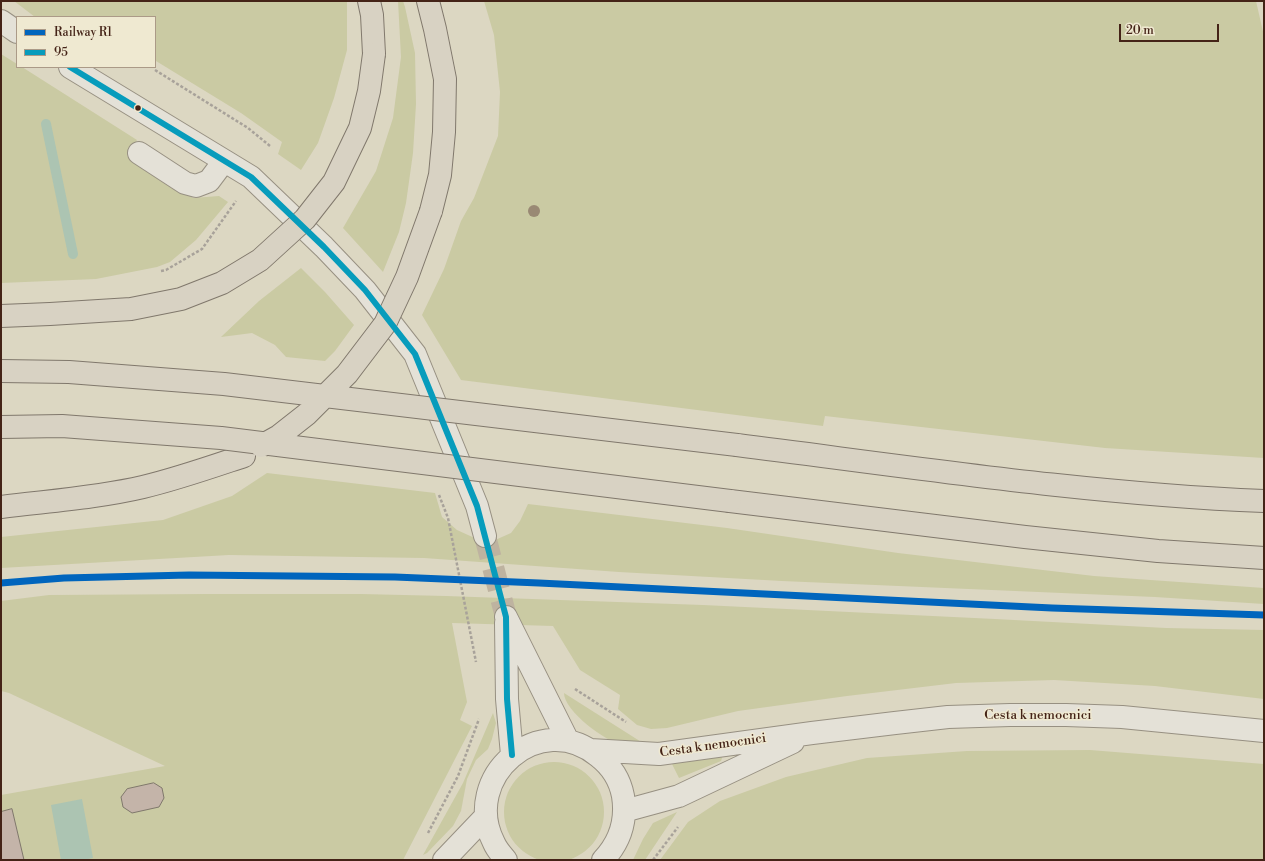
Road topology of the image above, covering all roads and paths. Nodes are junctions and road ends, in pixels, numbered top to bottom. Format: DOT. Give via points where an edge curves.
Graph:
graph roads {
  1 [pos="369,1"];
  2 [pos="428,1"];
  3 [pos="1,21"];
  4 [pos="16,31"];
  5 [pos="72,68"];
  6 [pos="155,70"];
  7 [pos="270,146"];
  8 [pos="139,153"];
  9 [pos="224,161"];
  10 [pos="242,206"];
  11 [pos="158,272"];
  12 [pos="1,316"];
  13 [pos="1,372"];
  14 [pos="1,427"];
  15 [pos="437,489"];
  16 [pos="1264,501"];
  17 [pos="1,507"];
  18 [pos="485,536"];
  19 [pos="1264,558"];
  20 [pos="477,666"];
  21 [pos="572,687"];
  22 [pos="482,712"];
  23 [pos="631,725"];
  24 [pos="1264,731"];
  25 [pos="812,733"];
  26 [pos="568,741"];
  27 [pos="590,750"];
  28 [pos="512,755"];
  29 [pos="624,811"];
  30 [pos="486,816"];
  31 [pos="678,826"];
  32 [pos="424,839"];
  33 [pos="444,860"];
  34 [pos="506,860"];
  35 [pos="603,860"];
  36 [pos="653,860"];
  1 -- 12 [label="highway, bridge" via="374,54 360,128 334,182 306,219 260,260 222,283 181,299 131,309"];
  2 -- 17 [label="highway, bridge" via="445,79 440,175 431,211 407,277 385,324 347,374 307,414 279,436 244,456 195,473 142,487 72,499"];
  3 -- 4 [label="street"];
  5 -- 9 [label="street"];
  6 -- 7 [label="path" via="248,128"];
  8 -- 9 [label="street" via="186,183 196,186 209,181"];
  9 -- 18 [label="street" via="251,177 324,247 365,290 415,354 477,506"];
  10 -- 11 [label="path" via="236,200 202,249"];
  13 -- 16 [label="highway, bridge" via="69,372 224,384 1026,482 1133,493"];
  14 -- 19 [label="highway, bridge" via="62,426 221,438 1026,537 1158,551"];
  15 -- 20 [label="path" via="448,518"];
  21 -- 23 [label="path"];
  22 -- 32 [label="path" via="458,776"];
  24 -- 25 [label="street, Cesta k nemocnici" via="1066,715 948,717"];
  25 -- 27 [label="street, Cesta k nemocnici" via="659,754"];
  25 -- 29 [label="street, Cesta k nemocnici" via="679,796"];
  26 -- 27 [label="street, Cesta k nemocnici"];
  26 -- 28 [label="street, Cesta k nemocnici" via="538,742"];
  26 -- 28 [label="street" via="506,617 507,699"];
  27 -- 29 [label="street, Cesta k nemocnici" via="612,770 622,791"];
  28 -- 30 [label="street, Cesta k nemocnici" via="491,782 486,799"];
  29 -- 35 [label="street, Cesta k nemocnici" via="618,839"];
  30 -- 33 [label="street"];
  30 -- 34 [label="street, Cesta k nemocnici" via="491,838"];
  31 -- 36 [label="path"];
}
